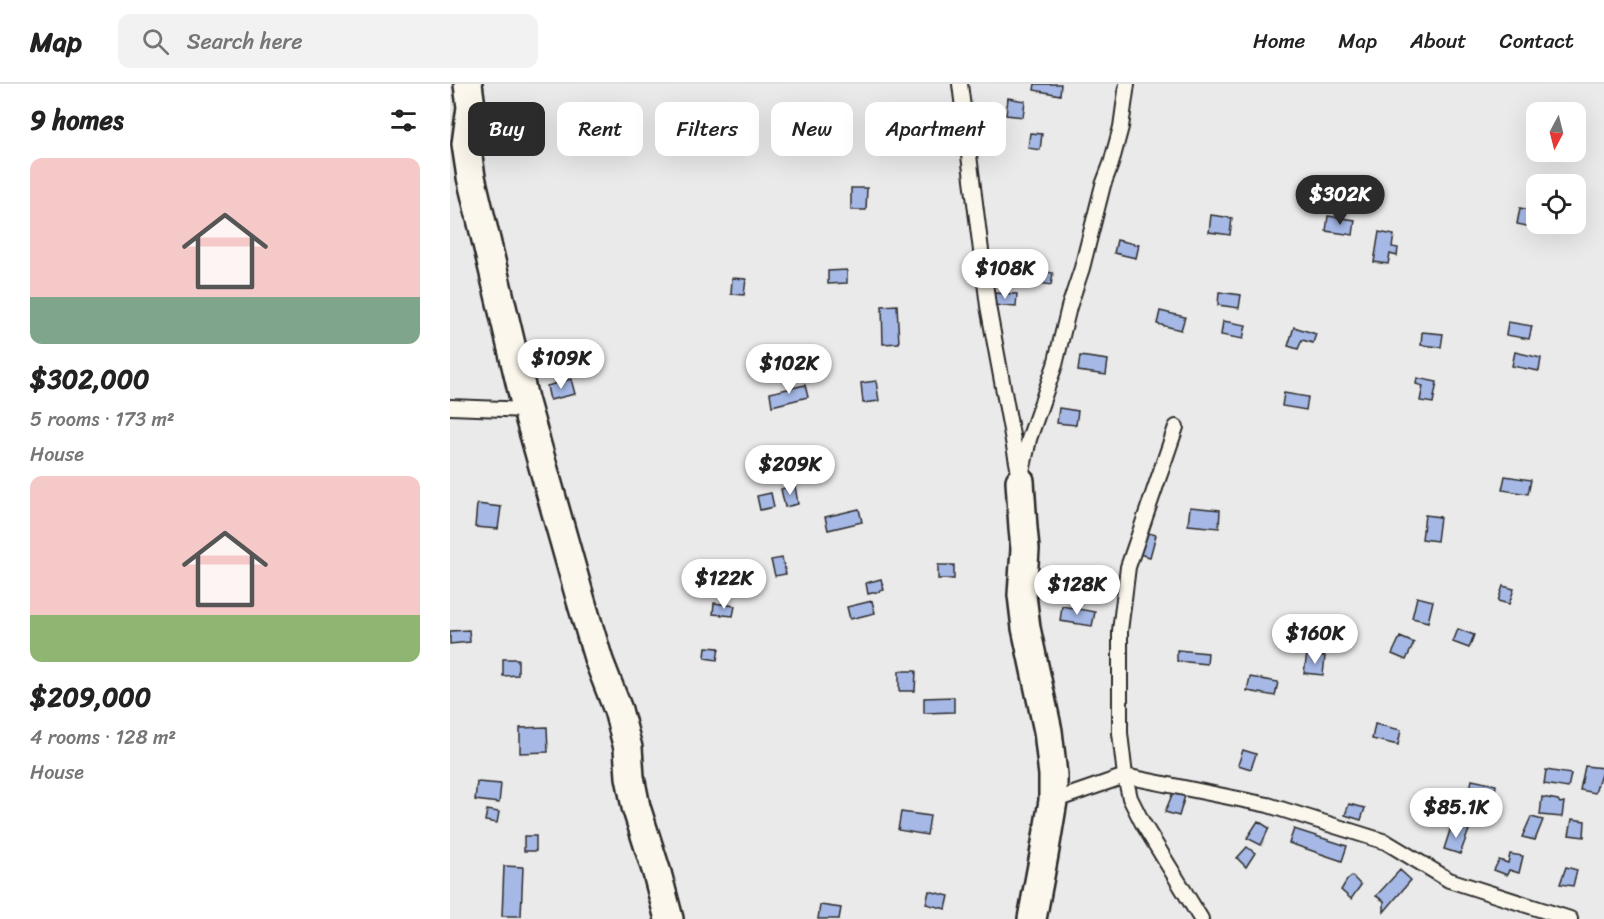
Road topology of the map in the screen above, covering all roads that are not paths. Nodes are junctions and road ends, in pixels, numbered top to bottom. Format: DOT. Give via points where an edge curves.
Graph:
graph roads {
  1 [pos="468,84"];
  2 [pos="960,84"];
  3 [pos="1127,84"];
  4 [pos="450,407"];
  5 [pos="527,411"];
  6 [pos="1176,427"];
  7 [pos="1020,481"];
  8 [pos="1125,776"];
  9 [pos="1053,801"];
  10 [pos="669,919"];
  11 [pos="1032,919"];
  12 [pos="1201,919"];
  13 [pos="1570,919"];
  1 -- 5 [label="street" via="471,107 466,144 471,177"];
  2 -- 7 [label="lane" via="988,306"];
  3 -- 7 [label="lane" via="1121,127"];
  4 -- 5 [label="lane"];
  5 -- 10 [label="street" via="599,662 618,710 636,807"];
  6 -- 8 [label="lane" via="1128,567 1120,631 1120,734"];
  7 -- 9 [label="street" via="1026,549 1022,595 1048,731"];
  8 -- 9 [label="lane"];
  8 -- 12 [label="lane" via="1142,822"];
  8 -- 13 [label="lane" via="1268,805 1386,842 1449,880"];
  9 -- 11 [label="street"];
}
